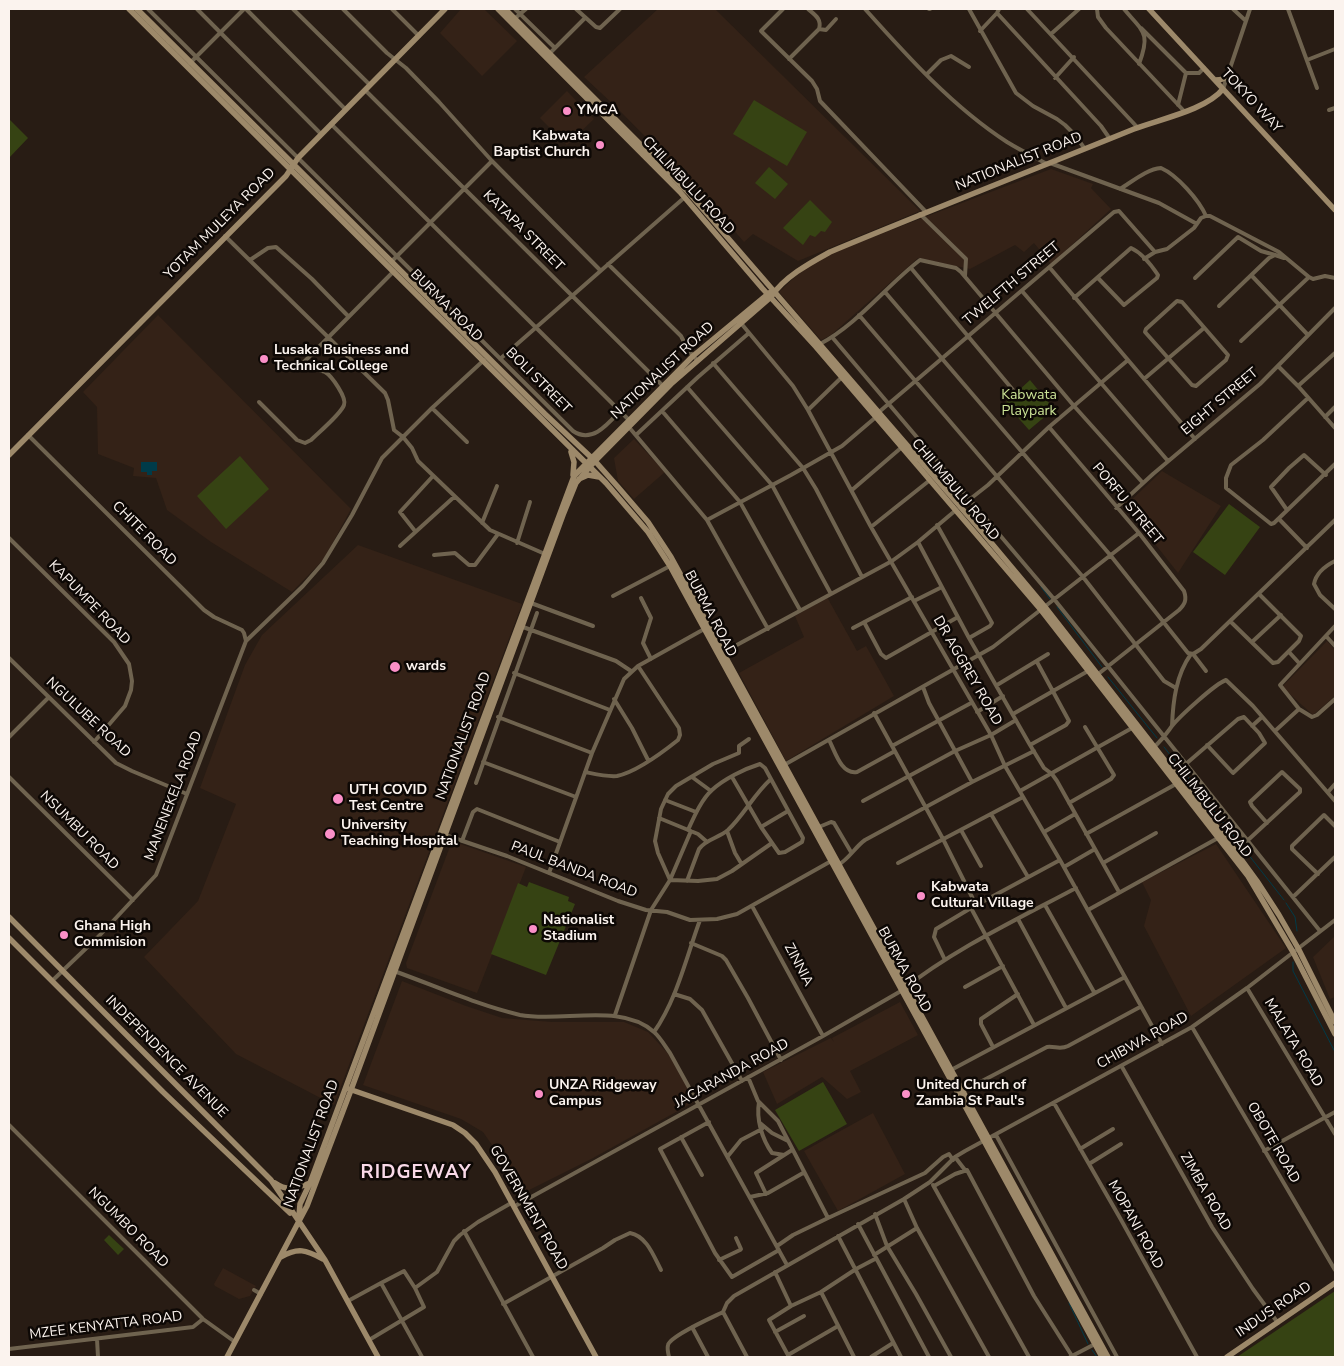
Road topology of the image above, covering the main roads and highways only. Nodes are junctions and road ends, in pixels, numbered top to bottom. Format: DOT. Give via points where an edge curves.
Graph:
graph roads {
  1 [pos="128,9"];
  2 [pos="137,9"];
  3 [pos="498,9"];
  4 [pos="505,9"];
  5 [pos="1149,9"];
  6 [pos="443,10"];
  7 [pos="513,20"];
  8 [pos="548,55"];
  9 [pos="188,64"];
  10 [pos="1229,73"];
  11 [pos="1219,84"];
  12 [pos="1231,97"];
  13 [pos="1213,98"];
  14 [pos="292,168"];
  15 [pos="1335,210"];
  16 [pos="395,269"];
  17 [pos="770,286"];
  18 [pos="781,286"];
  19 [pos="772,295"];
  20 [pos="760,303"];
  21 [pos="485,358"];
  22 [pos="878,415"];
  23 [pos="568,446"];
  24 [pos="579,446"];
  25 [pos="602,450"];
  26 [pos="9,455"];
  27 [pos="593,459"];
  28 [pos="587,465"];
  29 [pos="602,469"];
  30 [pos="601,478"];
  31 [pos="574,480"];
  32 [pos="958,508"];
  33 [pos="546,554"];
  34 [pos="1043,609"];
  35 [pos="706,628"];
  36 [pos="781,766"];
  37 [pos="444,834"];
  38 [pos="835,862"];
  39 [pos="9,917"];
  40 [pos="9,938"];
  41 [pos="1295,950"];
  42 [pos="903,990"];
  43 [pos="1335,1022"];
  44 [pos="1335,1034"];
  45 [pos="172,1081"];
  46 [pos="349,1089"];
  47 [pos="163,1092"];
  48 [pos="986,1140"];
  49 [pos="271,1180"];
  50 [pos="310,1183"];
  51 [pos="298,1220"];
  52 [pos="281,1257"];
  53 [pos="325,1260"];
  54 [pos="1335,1283"];
  55 [pos="227,1357"];
  56 [pos="378,1357"];
  57 [pos="596,1357"];
  58 [pos="1102,1357"];
  59 [pos="1108,1357"];
  60 [pos="1227,1357"];
  1 -- 9 [label="main road, BURMA ROAD"];
  2 -- 9 [label="main road, BURMA ROAD"];
  3 -- 7 [label="main road, CHILIMBULU ROAD"];
  4 -- 7 [label="main road, CHILIMBULU ROAD"];
  5 -- 11 [label="main road, TOKYO WAY"];
  6 -- 14 [label="main road, YOTAM MULEYA ROAD" via="298,158"];
  7 -- 8 [label="main road, CHILIMBULU ROAD"];
  8 -- 17 [label="main road, CHILIMBULU ROAD" via="689,193"];
  8 -- 19 [label="main road, CHILIMBULU ROAD" via="685,198"];
  9 -- 14 [label="main road, BURMA ROAD"];
  10 -- 11 [label="main road"];
  11 -- 12 [label="main road, TOKYO WAY"];
  11 -- 13 [label="main road"];
  12 -- 13 [label="main road"];
  12 -- 15 [label="main road, TOKYO WAY"];
  13 -- 18 [label="main road, NATIONALIST ROAD" via="1206,104 1049,163 830,252"];
  14 -- 16 [label="main road, BURMA ROAD"];
  14 -- 16 [label="main road, BURMA ROAD"];
  14 -- 26 [label="main road, YOTAM MULEYA ROAD"];
  16 -- 21 [label="main road, BURMA ROAD"];
  17 -- 18 [label="main road"];
  17 -- 19 [label="main road, CHILIMBULU ROAD"];
  18 -- 19 [label="main road, NATIONALIST ROAD"];
  19 -- 20 [label="main road, NATIONALIST ROAD"];
  19 -- 20 [label="main road"];
  19 -- 22 [label="main road, CHILIMBULU ROAD"];
  19 -- 22 [label="main road, CHILIMBULU ROAD" via="820,344"];
  20 -- 25 [label="main road, NATIONALIST ROAD" via="695,358"];
  21 -- 23 [label="main road, BURMA ROAD"];
  21 -- 24 [label="main road, BURMA ROAD" via="493,362"];
  22 -- 32 [label="main road, CHILIMBULU ROAD"];
  22 -- 32 [label="main road, CHILIMBULU ROAD" via="902,448"];
  23 -- 28 [label="main road, BURMA ROAD"];
  23 -- 31 [label="main road" via="574,462"];
  24 -- 25 [label="main road"];
  24 -- 27 [label="main road, BURMA ROAD"];
  25 -- 27 [label="main road, NATIONALIST ROAD"];
  25 -- 29 [label="main road"];
  27 -- 28 [label="main road, NATIONALIST ROAD"];
  27 -- 29 [label="main road, BURMA ROAD"];
  28 -- 30 [label="main road, BURMA ROAD"];
  28 -- 31 [label="main road, NATIONALIST ROAD"];
  29 -- 35 [label="main road, BURMA ROAD" via="648,522 671,557"];
  30 -- 31 [label="main road" via="588,475"];
  30 -- 35 [label="main road, BURMA ROAD" via="648,532"];
  31 -- 33 [label="main road, NATIONALIST ROAD"];
  32 -- 34 [label="main road, CHILIMBULU ROAD"];
  33 -- 37 [label="main road, NATIONALIST ROAD"];
  33 -- 37 [label="main road, NATIONALIST ROAD" via="523,627"];
  34 -- 41 [label="main road, CHILIMBULU ROAD" via="1256,889"];
  34 -- 41 [label="main road, CHILIMBULU ROAD" via="1258,882"];
  35 -- 36 [label="main road, BURMA ROAD"];
  36 -- 38 [label="main road, BURMA ROAD"];
  36 -- 38 [label="main road, BURMA ROAD" via="819,827"];
  37 -- 46 [label="main road, NATIONALIST ROAD"];
  38 -- 42 [label="main road, BURMA ROAD"];
  39 -- 45 [label="main road, INDEPENDENCE AVENUE"];
  40 -- 47 [label="main road, INDEPENDENCE AVENUE"];
  41 -- 43 [label="main road, CHILIMBULU ROAD"];
  41 -- 44 [label="main road, CHILIMBULU ROAD"];
  42 -- 48 [label="main road, BURMA ROAD"];
  42 -- 48 [label="main road, BURMA ROAD" via="951,1070"];
  45 -- 47 [label="main road"];
  45 -- 49 [label="main road, INDEPENDENCE AVENUE"];
  46 -- 50 [label="main road, NATIONALIST ROAD"];
  46 -- 51 [label="main road, NATIONALIST ROAD" via="307,1206"];
  46 -- 57 [label="main road, GOVERNMENT ROAD" via="453,1125 476,1144 514,1204"];
  47 -- 51 [label="main road, INDEPENDENCE AVENUE"];
  48 -- 58 [label="main road, BURMA ROAD"];
  48 -- 59 [label="main road, BURMA ROAD"];
  49 -- 50 [label="main road" via="292,1189"];
  49 -- 51 [label="main road, INDEPENDENCE AVENUE"];
  50 -- 51 [label="main road, NATIONALIST ROAD" via="300,1204"];
  51 -- 52 [label="main road"];
  51 -- 53 [label="main road, INDEPENDENCE AVENUE"];
  52 -- 53 [label="main road" via="299,1250"];
  52 -- 55 [label="main road"];
  53 -- 56 [label="main road, INDEPENDENCE AVENUE"];
  54 -- 60 [label="main road, INDUS ROAD"];
}
